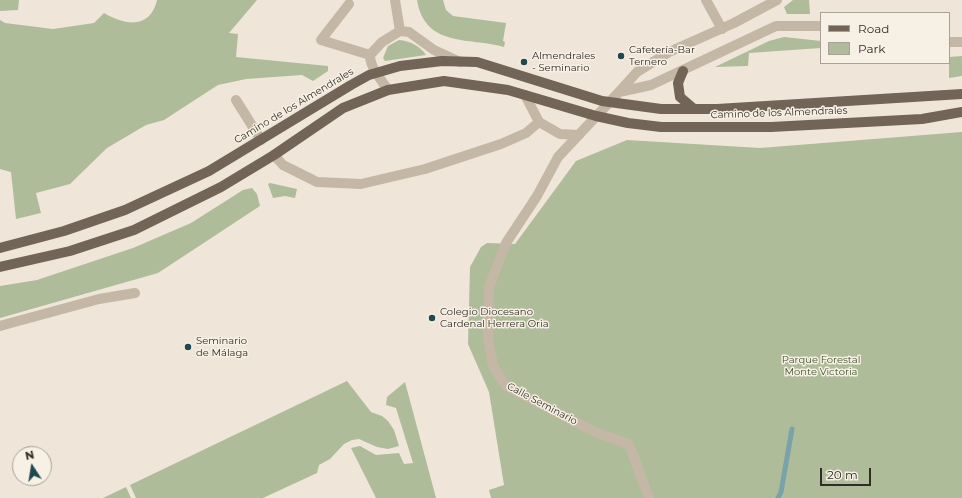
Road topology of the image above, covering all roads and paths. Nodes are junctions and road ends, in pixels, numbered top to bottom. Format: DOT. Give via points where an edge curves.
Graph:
graph roads {
  1 [pos="394,0"];
  2 [pos="706,0"];
  3 [pos="777,0"];
  4 [pos="348,4"];
  5 [pos="820,26"];
  6 [pos="722,29"];
  7 [pos="400,31"];
  8 [pos="950,42"];
  9 [pos="962,42"];
  10 [pos="370,55"];
  11 [pos="460,62"];
  12 [pos="683,71"];
  13 [pos="376,73"];
  14 [pos="388,90"];
  15 [pos="619,92"];
  16 [pos="962,94"];
  17 [pos="524,95"];
  18 [pos="236,100"];
  19 [pos="610,102"];
  20 [pos="694,109"];
  21 [pos="962,112"];
  22 [pos="596,116"];
  23 [pos="540,122"];
  24 [pos="579,135"];
  25 [pos="261,140"];
  26 [pos="274,155"];
  27 [pos="0,248"];
  28 [pos="0,267"];
  29 [pos="135,294"];
  30 [pos="0,326"];
  31 [pos="649,498"];
  1 -- 7 [label="street"];
  2 -- 6 [label="street"];
  3 -- 6 [label="street"];
  4 -- 10 [label="street" via="321,40"];
  5 -- 12 [label="street" via="776,26"];
  6 -- 15 [label="street" via="669,52 649,64 637,72"];
  7 -- 10 [label="street" via="382,42"];
  7 -- 11 [label="street" via="409,32 434,50"];
  8 -- 9 [label="street"];
  10 -- 13 [label="street"];
  11 -- 13 [label="main road, Camino de los Almendrales" via="442,61 400,66"];
  11 -- 19 [label="main road, Camino de los Almendrales" via="477,62 539,83"];
  12 -- 15 [label="street" via="651,85"];
  12 -- 20 [label="main road" via="678,83 680,97"];
  13 -- 14 [label="street"];
  13 -- 25 [label="main road, Camino de los Almendrales" via="337,92"];
  14 -- 17 [label="main road, Camino de los Almendrales" via="444,81 508,90"];
  14 -- 26 [label="main road, Camino de los Almendrales" via="343,108"];
  15 -- 19 [label="street"];
  16 -- 20 [label="main road, Camino de los Almendrales"];
  17 -- 22 [label="main road, Camino de los Almendrales"];
  17 -- 23 [label="street"];
  18 -- 25 [label="street"];
  19 -- 20 [label="main road, Camino de los Almendrales" via="661,109"];
  19 -- 22 [label="street"];
  21 -- 22 [label="main road, Camino de los Almendrales" via="922,119 771,127 661,127"];
  22 -- 24 [label="street"];
  23 -- 24 [label="street" via="560,134"];
  23 -- 26 [label="street" via="526,133 501,144 425,168 360,184 317,182 283,165"];
  24 -- 31 [label="street, Calle Seminario" via="558,157 537,196 506,243 489,286 488,338 493,366 506,386 595,432 629,444"];
  25 -- 27 [label="main road, Camino de los Almendrales" via="209,171 125,210 64,231"];
  26 -- 28 [label="main road, Camino de los Almendrales" via="221,187 134,230 70,251"];
  29 -- 30 [label="street" via="99,299"];
}
